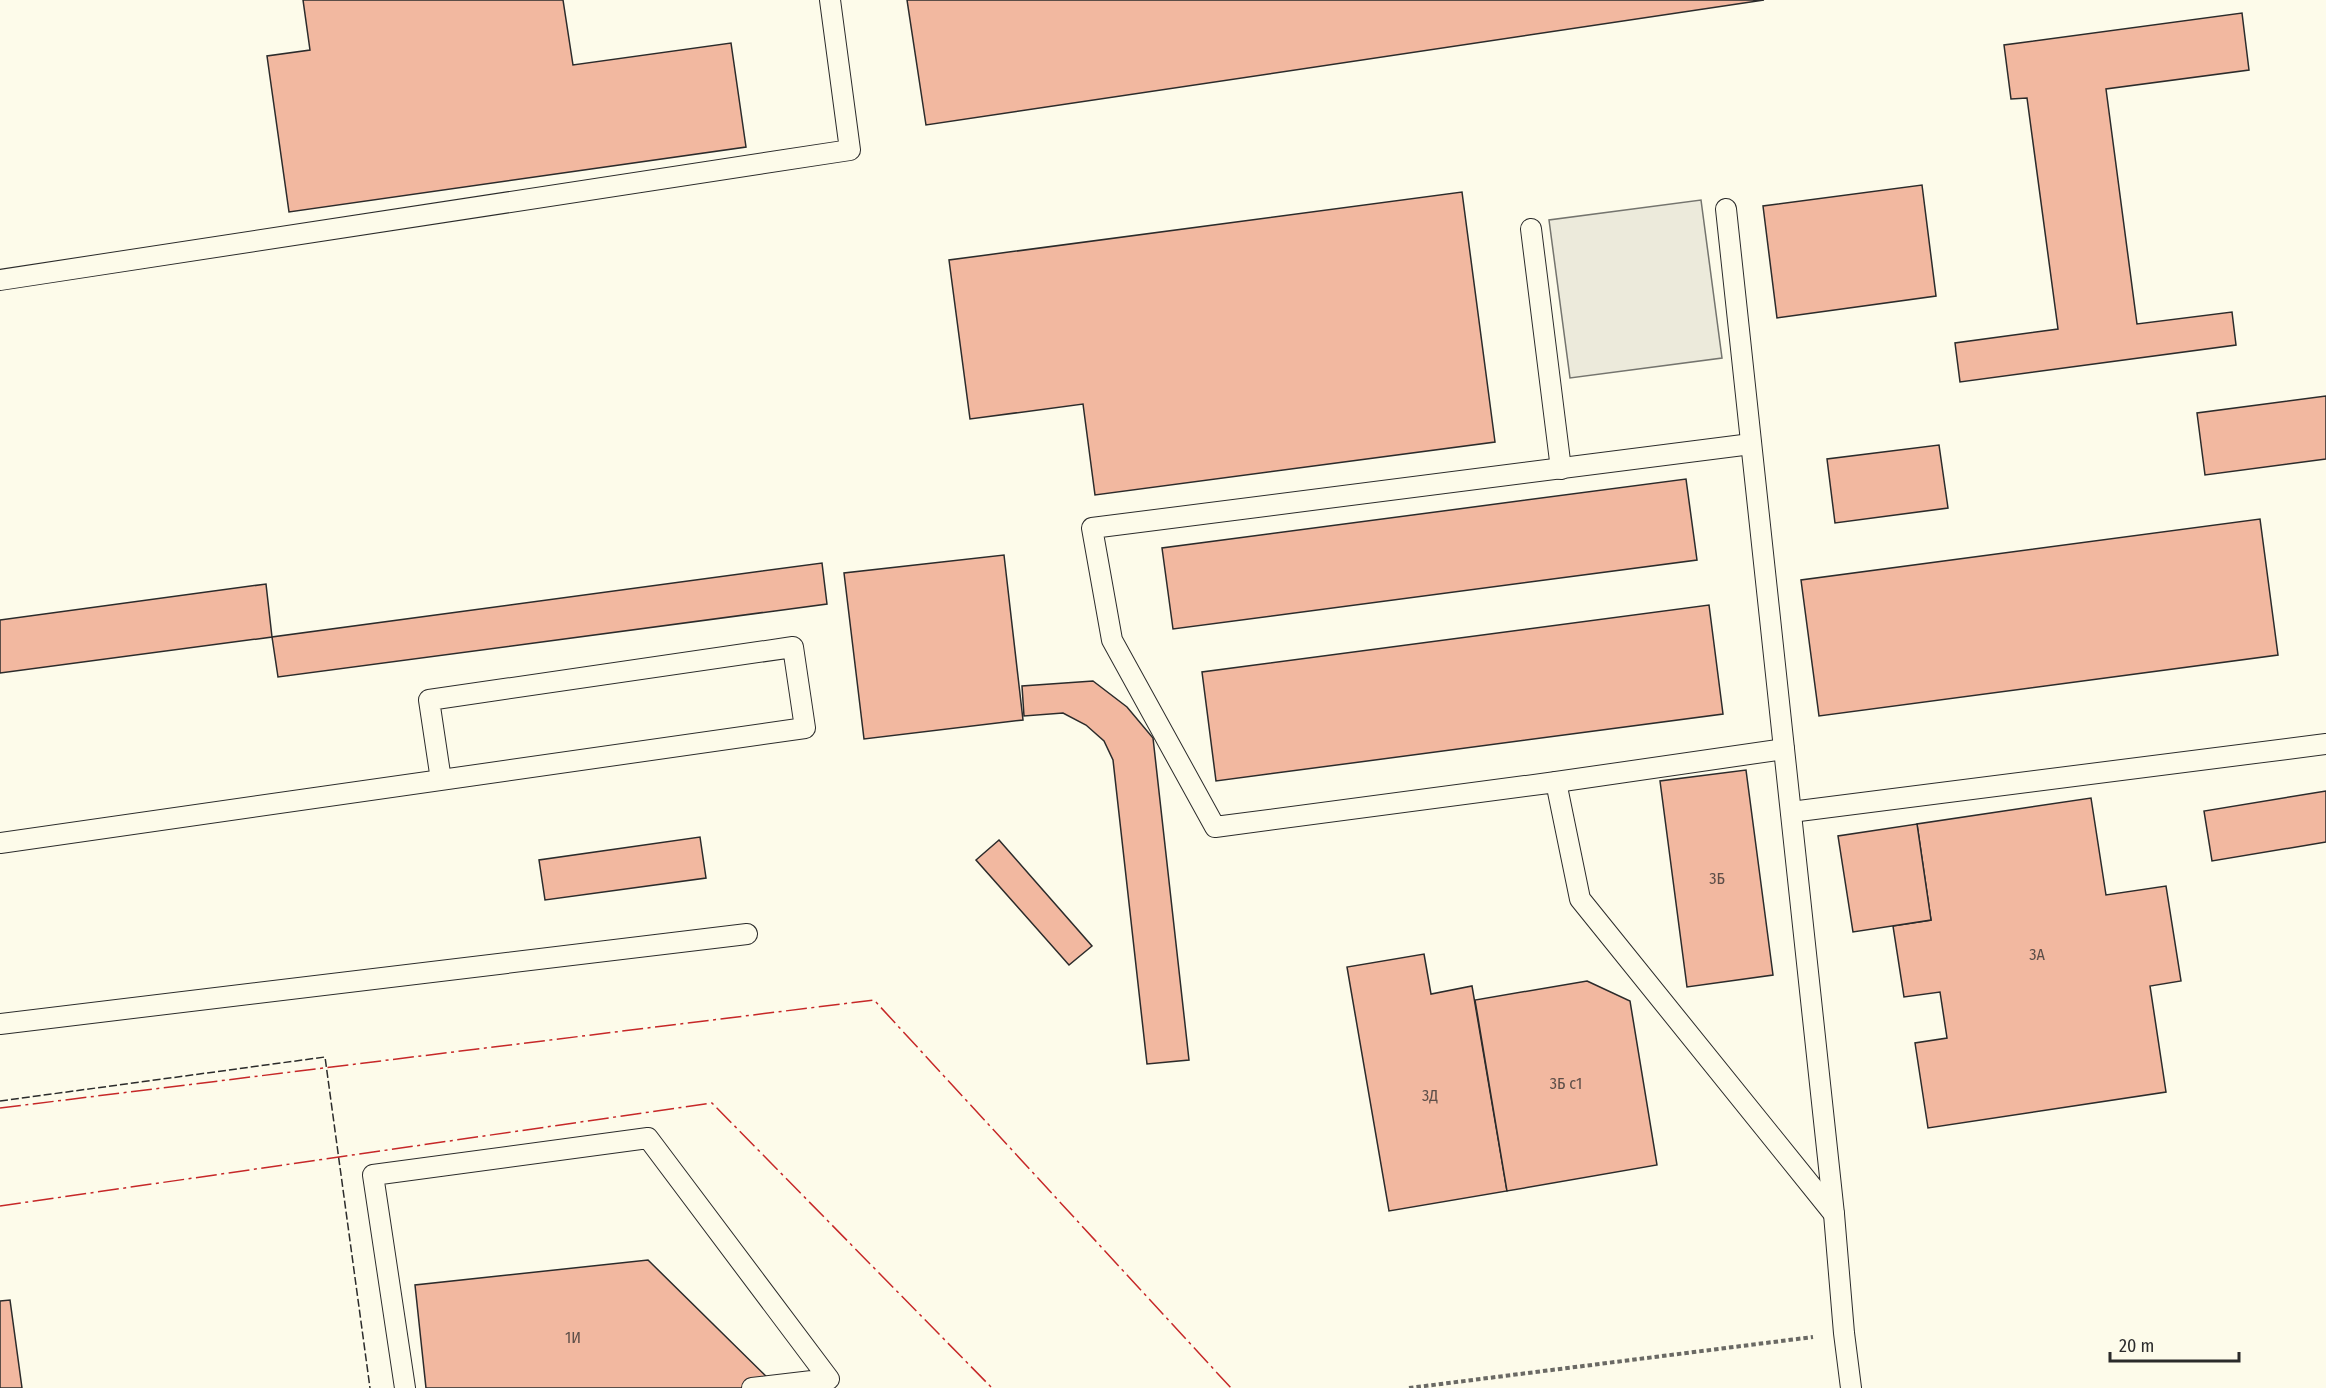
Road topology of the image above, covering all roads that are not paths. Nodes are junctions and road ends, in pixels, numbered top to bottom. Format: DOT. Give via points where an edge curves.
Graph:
graph roads {
  1 [pos="830,0"];
  2 [pos="1726,209"];
  3 [pos="1530,230"];
  4 [pos="0,280"];
  5 [pos="1751,444"];
  6 [pos="1561,469"];
  7 [pos="2326,744"];
  8 [pos="1784,749"];
  9 [pos="441,780"];
  10 [pos="1556,782"];
  11 [pos="1791,812"];
  12 [pos="0,843"];
  13 [pos="747,934"];
  14 [pos="0,1024"];
  15 [pos="1834,1215"];
  16 [pos="405,1388"];
  17 [pos="752,1388"];
  18 [pos="1851,1388"];
  1 -- 4 [label="lane" via="850,150"];
  2 -- 5 [label="lane"];
  3 -- 6 [label="lane"];
  5 -- 6 [label="lane"];
  5 -- 8 [label="lane"];
  6 -- 10 [label="lane" via="1092,528 1112,640 1215,827"];
  7 -- 11 [label="lane"];
  8 -- 10 [label="lane"];
  8 -- 11 [label="lane"];
  9 -- 9 [label="lane" via="805,728 793,647 429,700"];
  9 -- 12 [label="lane"];
  10 -- 15 [label="lane" via="1580,899"];
  11 -- 15 [label="lane"];
  13 -- 14 [label="lane"];
  15 -- 18 [label="lane"];
  16 -- 17 [label="lane" via="373,1175 648,1138 830,1379"];
}
